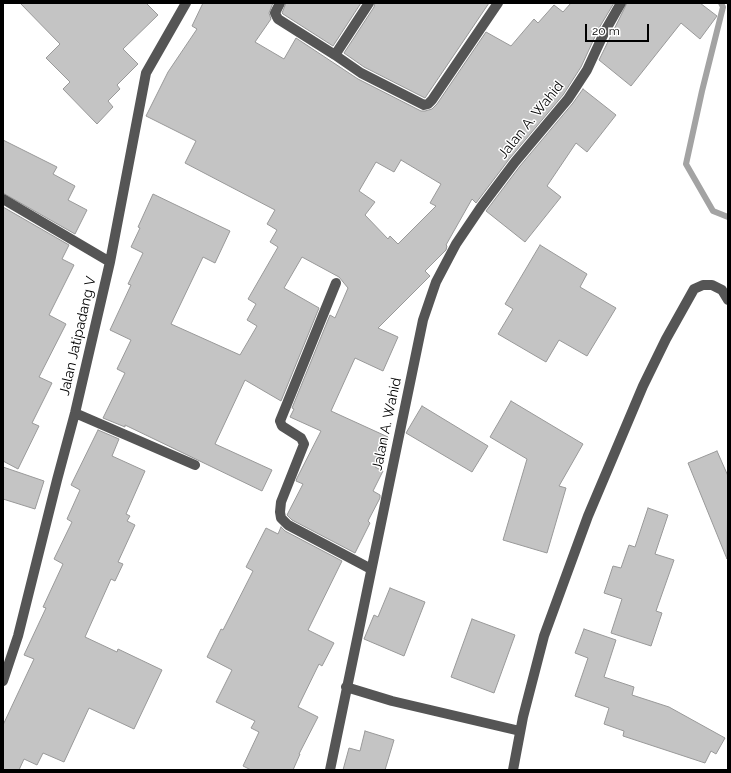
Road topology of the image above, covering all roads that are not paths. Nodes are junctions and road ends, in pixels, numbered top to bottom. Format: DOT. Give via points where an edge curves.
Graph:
graph roads {
  1 [pos="186,3"];
  2 [pos="280,3"];
  3 [pos="368,3"];
  4 [pos="498,3"];
  5 [pos="621,3"];
  6 [pos="335,55"];
  7 [pos="3,199"];
  8 [pos="110,262"];
  9 [pos="336,283"];
  10 [pos="728,300"];
  11 [pos="75,413"];
  12 [pos="195,465"];
  13 [pos="372,569"];
  14 [pos="3,681"];
  15 [pos="346,687"];
  16 [pos="520,731"];
  17 [pos="330,770"];
  18 [pos="513,770"];
  1 -- 8 [label="street, Jalan Jatipadang V" via="146,72"];
  2 -- 6 [label="street" via="275,13 278,19"];
  3 -- 6 [label="street"];
  4 -- 6 [label="street" via="428,104 424,106 361,73"];
  5 -- 13 [label="street, Jalan A. Wahid" via="587,70 568,99 481,207 456,244 436,282 423,320"];
  7 -- 8 [label="street"];
  8 -- 11 [label="street, Jalan Jatipadang V"];
  9 -- 13 [label="street" via="280,421 282,426 302,438 304,444 281,502 280,512 281,518 288,525"];
  10 -- 16 [label="street" via="722,290 712,285 694,289 643,386 588,516 544,636"];
  11 -- 12 [label="street"];
  11 -- 14 [label="street, Jalan Jatipadang V" via="18,636"];
  13 -- 15 [label="street, Jalan A. Wahid"];
  15 -- 16 [label="street" via="392,702"];
  15 -- 17 [label="street, Jalan A. Wahid"];
  16 -- 18 [label="street"];
}
